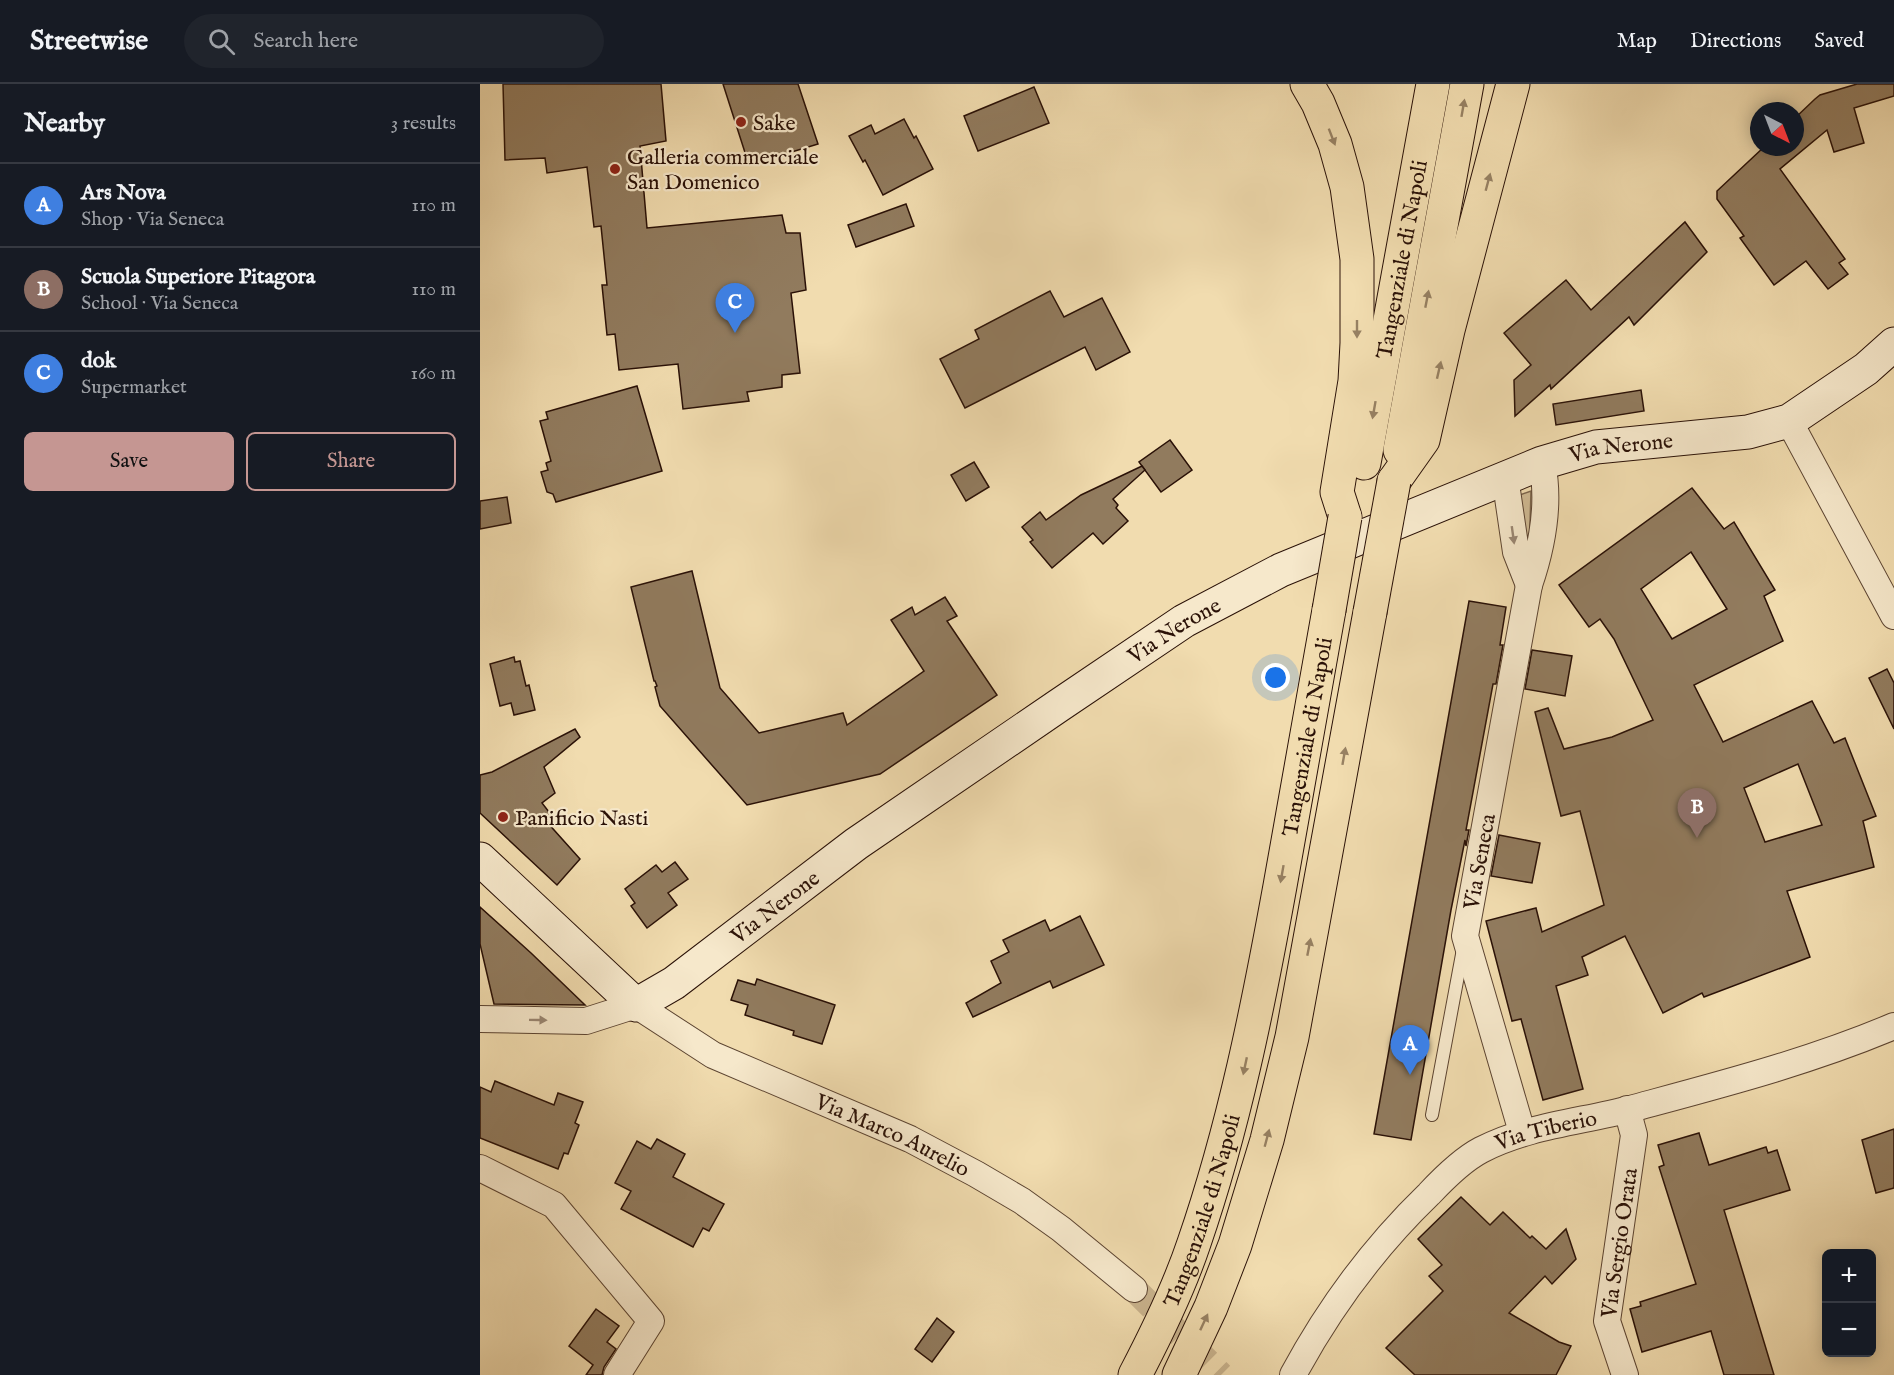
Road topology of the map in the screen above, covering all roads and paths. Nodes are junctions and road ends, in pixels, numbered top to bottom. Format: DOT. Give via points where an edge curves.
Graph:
graph roads {
  1 [pos="1308,84"];
  2 [pos="1433,84"];
  3 [pos="1467,84"];
  4 [pos="1513,84"];
  5 [pos="1894,344"];
  6 [pos="1789,421"];
  7 [pos="1542,463"];
  8 [pos="1505,477"];
  9 [pos="1394,481"];
  10 [pos="1345,517"];
  11 [pos="1529,585"];
  12 [pos="1894,616"];
  13 [pos="480,859"];
  14 [pos="1465,936"];
  15 [pos="636,1005"];
  16 [pos="480,1019"];
  17 [pos="1894,1026"];
  18 [pos="1627,1109"];
  19 [pos="1432,1115"];
  20 [pos="1522,1132"];
  21 [pos="480,1168"];
  22 [pos="1134,1289"];
  23 [pos="617,1375"];
  24 [pos="1135,1375"];
  25 [pos="1179,1375"];
  26 [pos="1293,1375"];
  27 [pos="1625,1375"];
  1 -- 10 [label="highway, one-way" via="1335,144 1347,187 1357,259 1355,381 1336,492"];
  2 -- 10 [label="highway, Tangenziale di Napoli, one-way" via="1362,475"];
  9 -- 3 [label="highway, Tangenziale di Napoli, one-way"];
  9 -- 4 [label="highway, one-way" via="1424,440 1448,330"];
  5 -- 6 [label="street, Via Nerone" via="1866,369"];
  6 -- 7 [label="street, Via Nerone" via="1748,432 1596,447"];
  6 -- 12 [label="street"];
  7 -- 8 [label="street, Via Nerone"];
  7 -- 11 [label="street, Via Seneca" via="1546,483 1539,557"];
  8 -- 11 [label="street, one-way" via="1516,552"];
  8 -- 15 [label="street, Via Nerone" via="1281,570 1184,621 856,844 674,983"];
  25 -- 9 [label="highway, Tangenziale di Napoli, one-way, bridge" via="1235,1245 1267,1140 1292,1037"];
  10 -- 24 [label="highway, Tangenziale di Napoli, one-way, bridge" via="1244,1070 1194,1244"];
  11 -- 14 [label="street, Via Seneca"];
  13 -- 15 [label="street"];
  14 -- 19 [label="lane"];
  14 -- 20 [label="street, Via Seneca"];
  16 -- 15 [label="street, one-way" via="586,1021"];
  15 -- 22 [label="street, Via Marco Aurelio" via="713,1055 910,1139 976,1174 1022,1201"];
  17 -- 18 [label="street, Via Tiberio" via="1770,1071"];
  18 -- 20 [label="street, Via Tiberio"];
  18 -- 27 [label="street, Via Sergio Orata" via="1634,1135 1607,1320"];
  20 -- 26 [label="street, Via Tiberio" via="1479,1151 1408,1214 1351,1282"];
  21 -- 23 [label="street" via="554,1205 651,1321"];
}
